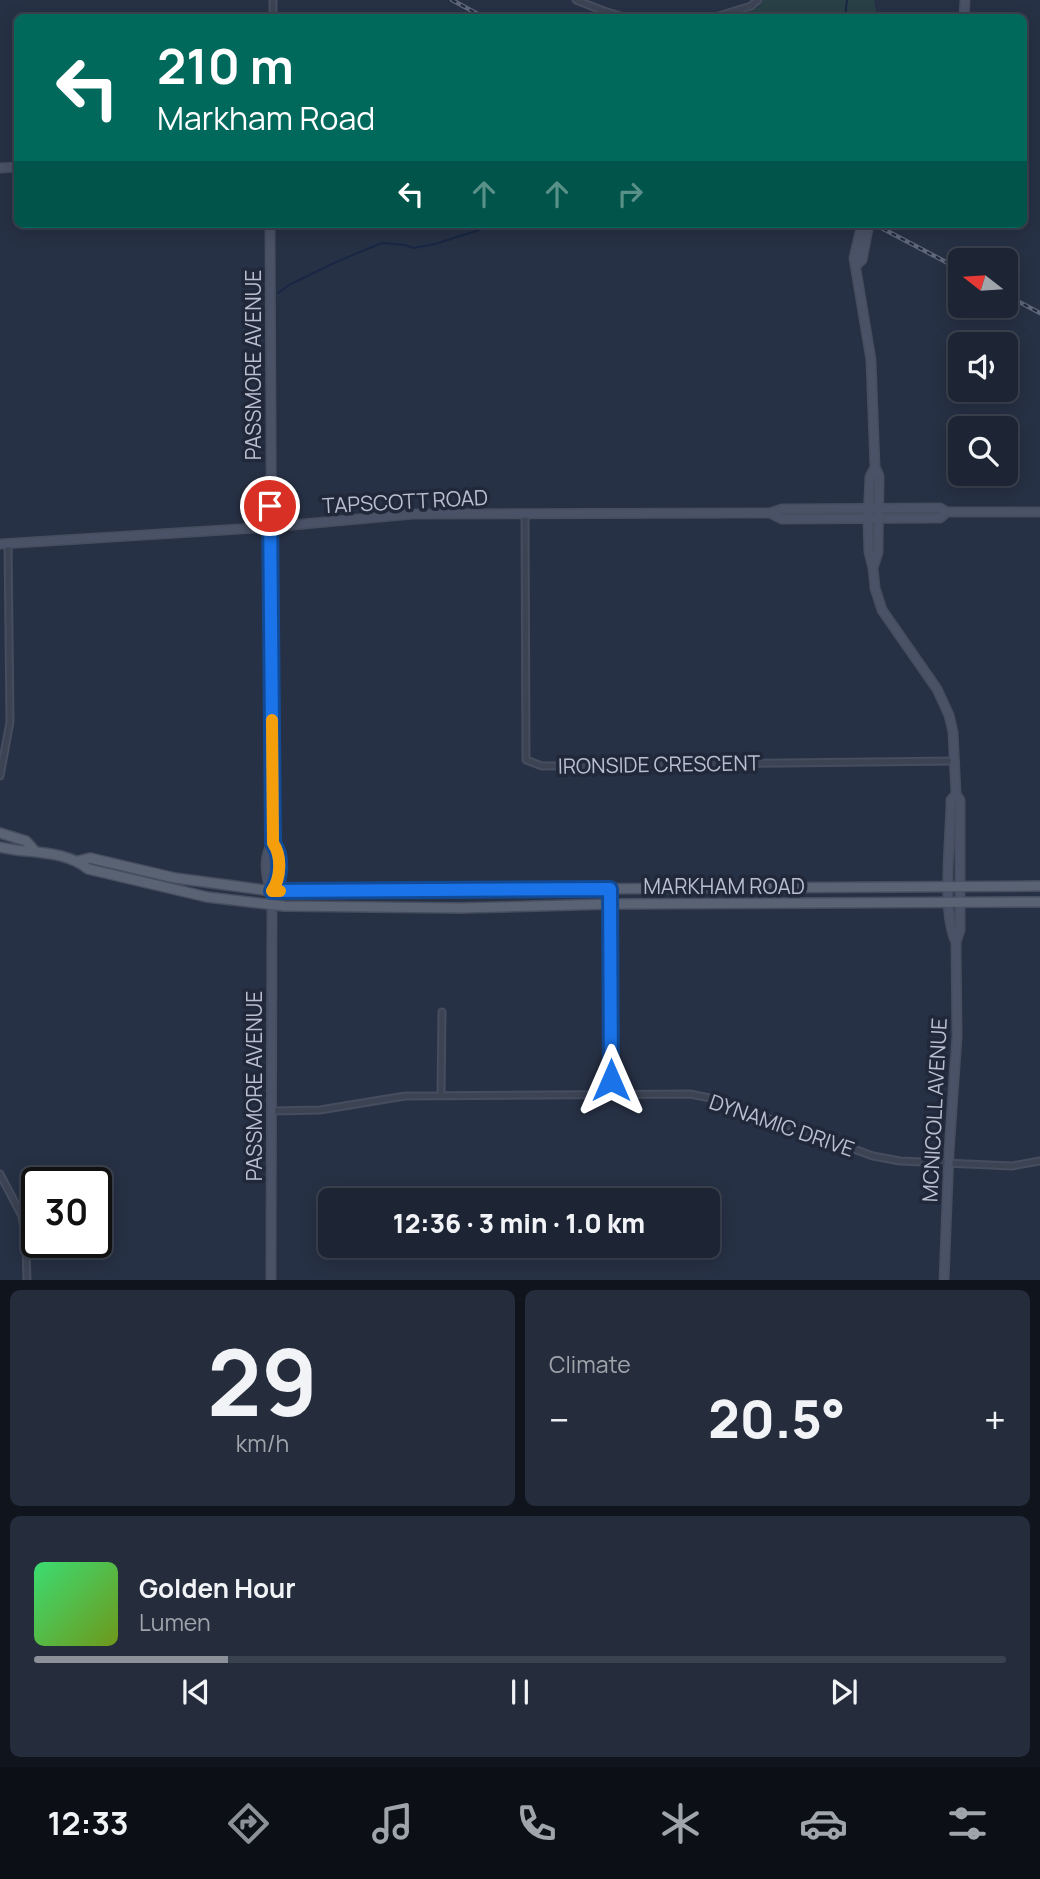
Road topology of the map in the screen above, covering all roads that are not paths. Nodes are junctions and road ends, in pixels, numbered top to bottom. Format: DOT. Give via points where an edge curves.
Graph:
graph roads {
  1 [pos="576,0"];
  2 [pos="758,0"];
  3 [pos="614,14"];
  4 [pos="725,14"];
  5 [pos="270,228"];
  6 [pos="861,228"];
  7 [pos="868,228"];
  8 [pos="856,265"];
  9 [pos="875,467"];
  10 [pos="878,508"];
  11 [pos="868,509"];
  12 [pos="947,512"];
  13 [pos="1040,512"];
  14 [pos="770,513"];
  15 [pos="525,514"];
  16 [pos="868,520"];
  17 [pos="877,520"];
  18 [pos="271,527"];
  19 [pos="4,544"];
  20 [pos="873,568"];
  21 [pos="955,761"];
  22 [pos="0,776"];
  23 [pos="956,794"];
  24 [pos="0,833"];
  25 [pos="0,847"];
  26 [pos="34,850"];
  27 [pos="78,862"];
  28 [pos="1040,886"];
  29 [pos="949,888"];
  30 [pos="960,888"];
  31 [pos="610,889"];
  32 [pos="272,891"];
  33 [pos="1040,902"];
  34 [pos="949,903"];
  35 [pos="960,903"];
  36 [pos="610,904"];
  37 [pos="271,905"];
  38 [pos="956,942"];
  39 [pos="442,1012"];
  40 [pos="611,1094"];
  41 [pos="441,1095"];
  42 [pos="272,1111"];
  43 [pos="1040,1161"];
  44 [pos="949,1163"];
  45 [pos="0,1174"];
  46 [pos="27,1280"];
  47 [pos="271,1280"];
  48 [pos="944,1280"];
  1 -- 3 [label="street"];
  2 -- 4 [label="street"];
  5 -- 18 [label="street, PASSMORE AVENUE"];
  6 -- 8 [label="street, MCNICOLL AVENUE"];
  7 -- 8 [label="street, MCNICOLL AVENUE" via="862,260"];
  8 -- 9 [label="street, MCNICOLL AVENUE" via="870,360"];
  9 -- 10 [label="street, MCNICOLL AVENUE"];
  9 -- 11 [label="street, MCNICOLL AVENUE"];
  10 -- 11 [label="street, TAPSCOTT ROAD"];
  10 -- 12 [label="street, TAPSCOTT ROAD" via="940,508"];
  10 -- 17 [label="street, MCNICOLL AVENUE"];
  11 -- 14 [label="street, TAPSCOTT ROAD" via="782,509"];
  11 -- 16 [label="street, MCNICOLL AVENUE"];
  12 -- 13 [label="street, TAPSCOTT ROAD"];
  12 -- 17 [label="street, TAPSCOTT ROAD" via="940,517"];
  14 -- 15 [label="street, TAPSCOTT ROAD"];
  14 -- 16 [label="street, TAPSCOTT ROAD" via="782,519"];
  15 -- 18 [label="street, TAPSCOTT ROAD" via="413,514"];
  15 -- 21 [label="street, IRONSIDE CRESCENT" via="526,760 541,765"];
  16 -- 17 [label="street, TAPSCOTT ROAD"];
  16 -- 20 [label="street, MCNICOLL AVENUE"];
  17 -- 20 [label="street, MCNICOLL AVENUE" via="878,552"];
  18 -- 19 [label="street, TAPSCOTT ROAD"];
  18 -- 32 [label="street, PASSMORE AVENUE" via="273,843 267,850 267,882"];
  19 -- 22 [label="street" via="10,722"];
  20 -- 21 [label="street, MCNICOLL AVENUE" via="882,610 937,689 949,715"];
  21 -- 23 [label="street, MCNICOLL AVENUE"];
  23 -- 29 [label="street, MCNICOLL AVENUE" via="951,800"];
  23 -- 30 [label="street, MCNICOLL AVENUE" via="960,800"];
  24 -- 26 [label="main road, MARKHAM ROAD" via="26,841"];
  25 -- 26 [label="main road, MARKHAM ROAD" via="24,853"];
  26 -- 27 [label="main road, MARKHAM ROAD"];
  27 -- 32 [label="main road, MARKHAM ROAD" via="90,858 175,878"];
  27 -- 37 [label="main road, MARKHAM ROAD" via="88,869 206,897"];
  28 -- 30 [label="main road, MARKHAM ROAD"];
  29 -- 30 [label="main road, MARKHAM ROAD"];
  29 -- 31 [label="main road, MARKHAM ROAD"];
  29 -- 34 [label="street, MCNICOLL AVENUE"];
  30 -- 35 [label="street, MCNICOLL AVENUE"];
  31 -- 32 [label="main road, MARKHAM ROAD"];
  31 -- 36 [label="street"];
  32 -- 37 [label="street, PASSMORE AVENUE"];
  33 -- 35 [label="main road, MARKHAM ROAD"];
  34 -- 35 [label="main road, MARKHAM ROAD"];
  34 -- 36 [label="main road, MARKHAM ROAD"];
  34 -- 38 [label="street, MCNICOLL AVENUE" via="950,930"];
  35 -- 38 [label="street, MCNICOLL AVENUE"];
  36 -- 37 [label="main road, MARKHAM ROAD" via="460,908"];
  36 -- 40 [label="street"];
  37 -- 42 [label="street, PASSMORE AVENUE"];
  38 -- 44 [label="street, MCNICOLL AVENUE" via="957,1037"];
  39 -- 41 [label="street"];
  40 -- 41 [label="street, DYNAMIC DRIVE"];
  40 -- 44 [label="street, DYNAMIC DRIVE" via="715,1099 873,1156"];
  41 -- 42 [label="street, DYNAMIC DRIVE" via="320,1110"];
  42 -- 47 [label="street, PASSMORE AVENUE"];
  43 -- 44 [label="street, DYNAMIC DRIVE" via="1012,1166"];
  44 -- 48 [label="street, MCNICOLL AVENUE"];
  45 -- 46 [label="street" via="22,1216"];
}
